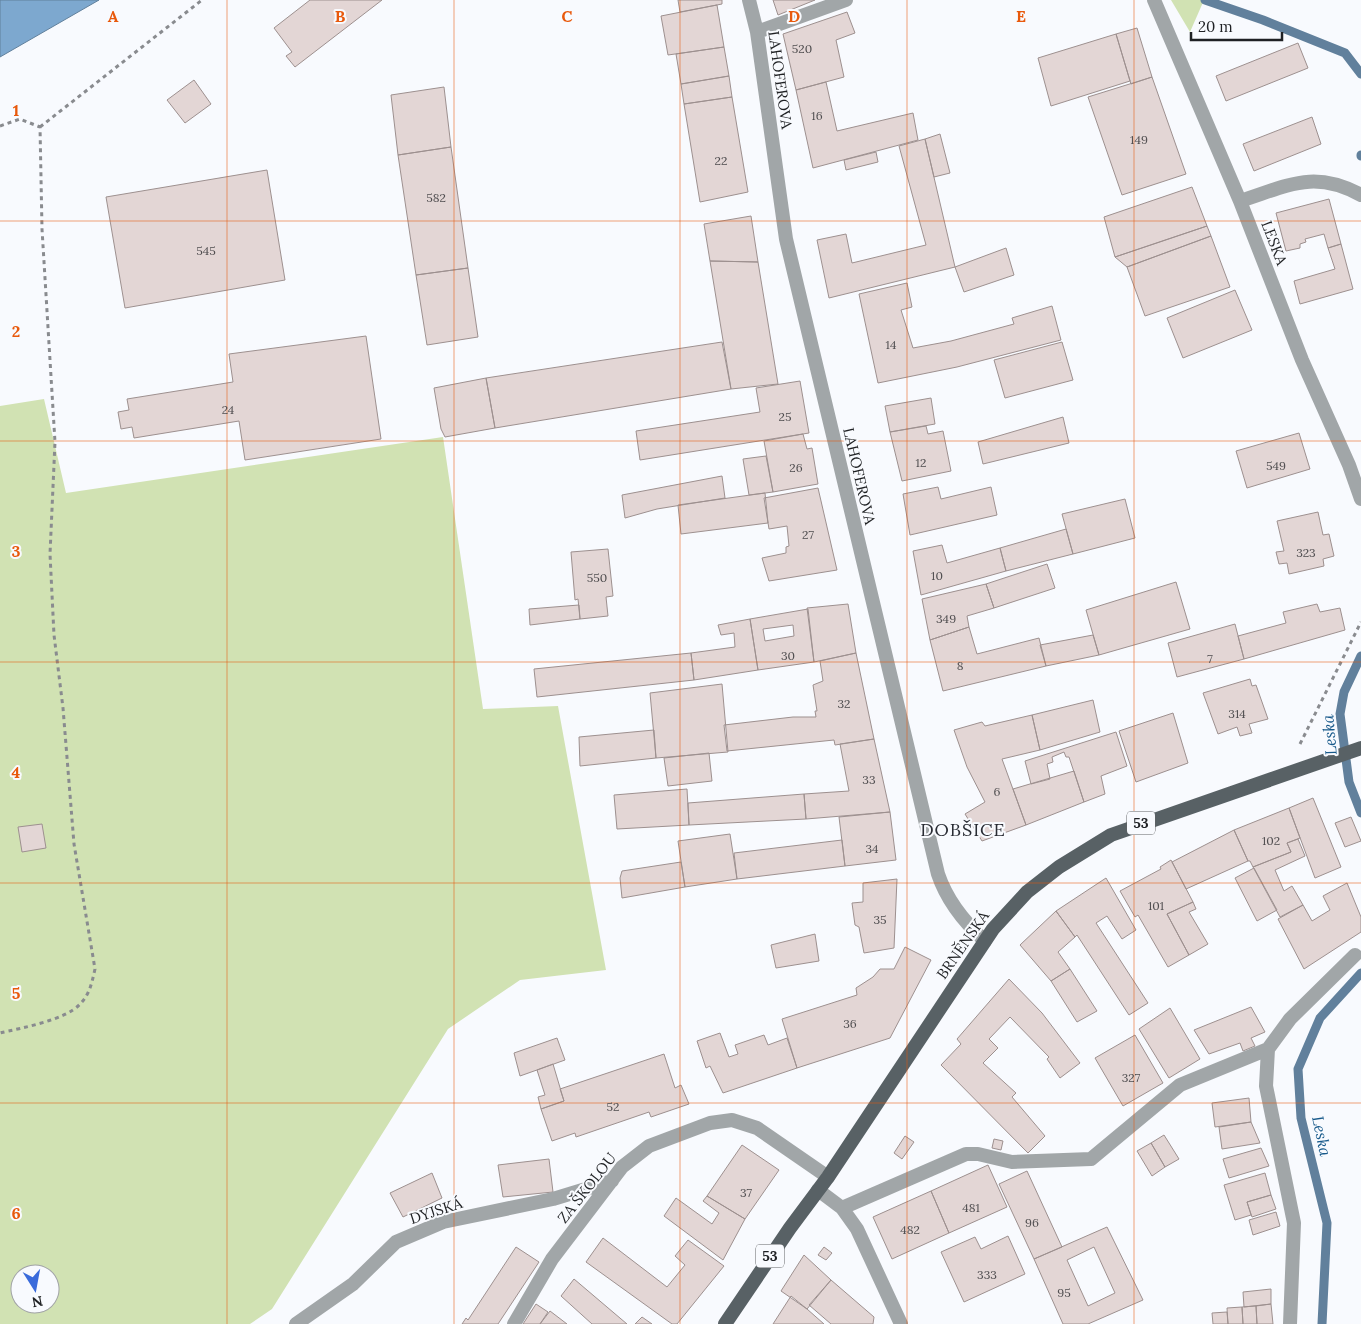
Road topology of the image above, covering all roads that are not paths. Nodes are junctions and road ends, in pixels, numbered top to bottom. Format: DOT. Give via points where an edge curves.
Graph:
graph roads {
  1 [pos="749,0"];
  2 [pos="846,0"];
  3 [pos="1154,0"];
  4 [pos="757,32"];
  5 [pos="1355,192"];
  6 [pos="1240,201"];
  7 [pos="1361,499"];
  8 [pos="1361,748"];
  9 [pos="985,941"];
  10 [pos="1355,955"];
  11 [pos="1268,1049"];
  12 [pos="828,1177"];
  13 [pos="612,1181"];
  14 [pos="818,1190"];
  15 [pos="842,1208"];
  16 [pos="296,1324"];
  17 [pos="514,1324"];
  18 [pos="725,1324"];
  19 [pos="902,1324"];
  20 [pos="1290,1324"];
  1 -- 4 [label="street, LAHOFEROVA"];
  2 -- 4 [label="street"];
  3 -- 6 [label="street, LESKA"];
  4 -- 9 [label="street, LAHOFEROVA" via="786,238 938,874 942,888 957,911"];
  5 -- 6 [label="street" via="1330,181 1309,180"];
  6 -- 7 [label="street, LESKA"];
  8 -- 9 [label="main road, BRNĚNSKÁ / 53" via="1131,826 1093,844 1027,892 1002,917"];
  9 -- 12 [label="main road, BRNĚNSKÁ / 53"];
  10 -- 11 [label="street" via="1290,1019"];
  11 -- 15 [label="street" via="1180,1085 1091,1160 1012,1162 966,1154"];
  11 -- 20 [label="street" via="1266,1086 1294,1224"];
  12 -- 13 [label="street, ZA ŠKOLOU" via="757,1128 721,1120 649,1146 631,1158"];
  12 -- 14 [label="main road, BRNĚNSKÁ / 53"];
  13 -- 16 [label="street, DYJSKÁ" via="553,1198 443,1222 396,1242 353,1284"];
  13 -- 17 [label="street, ZA ŠKOLOU" via="552,1260"];
  14 -- 15 [label="street"];
  14 -- 18 [label="main road, BRNĚNSKÁ / 53"];
  15 -- 19 [label="street" via="857,1229"];
}
